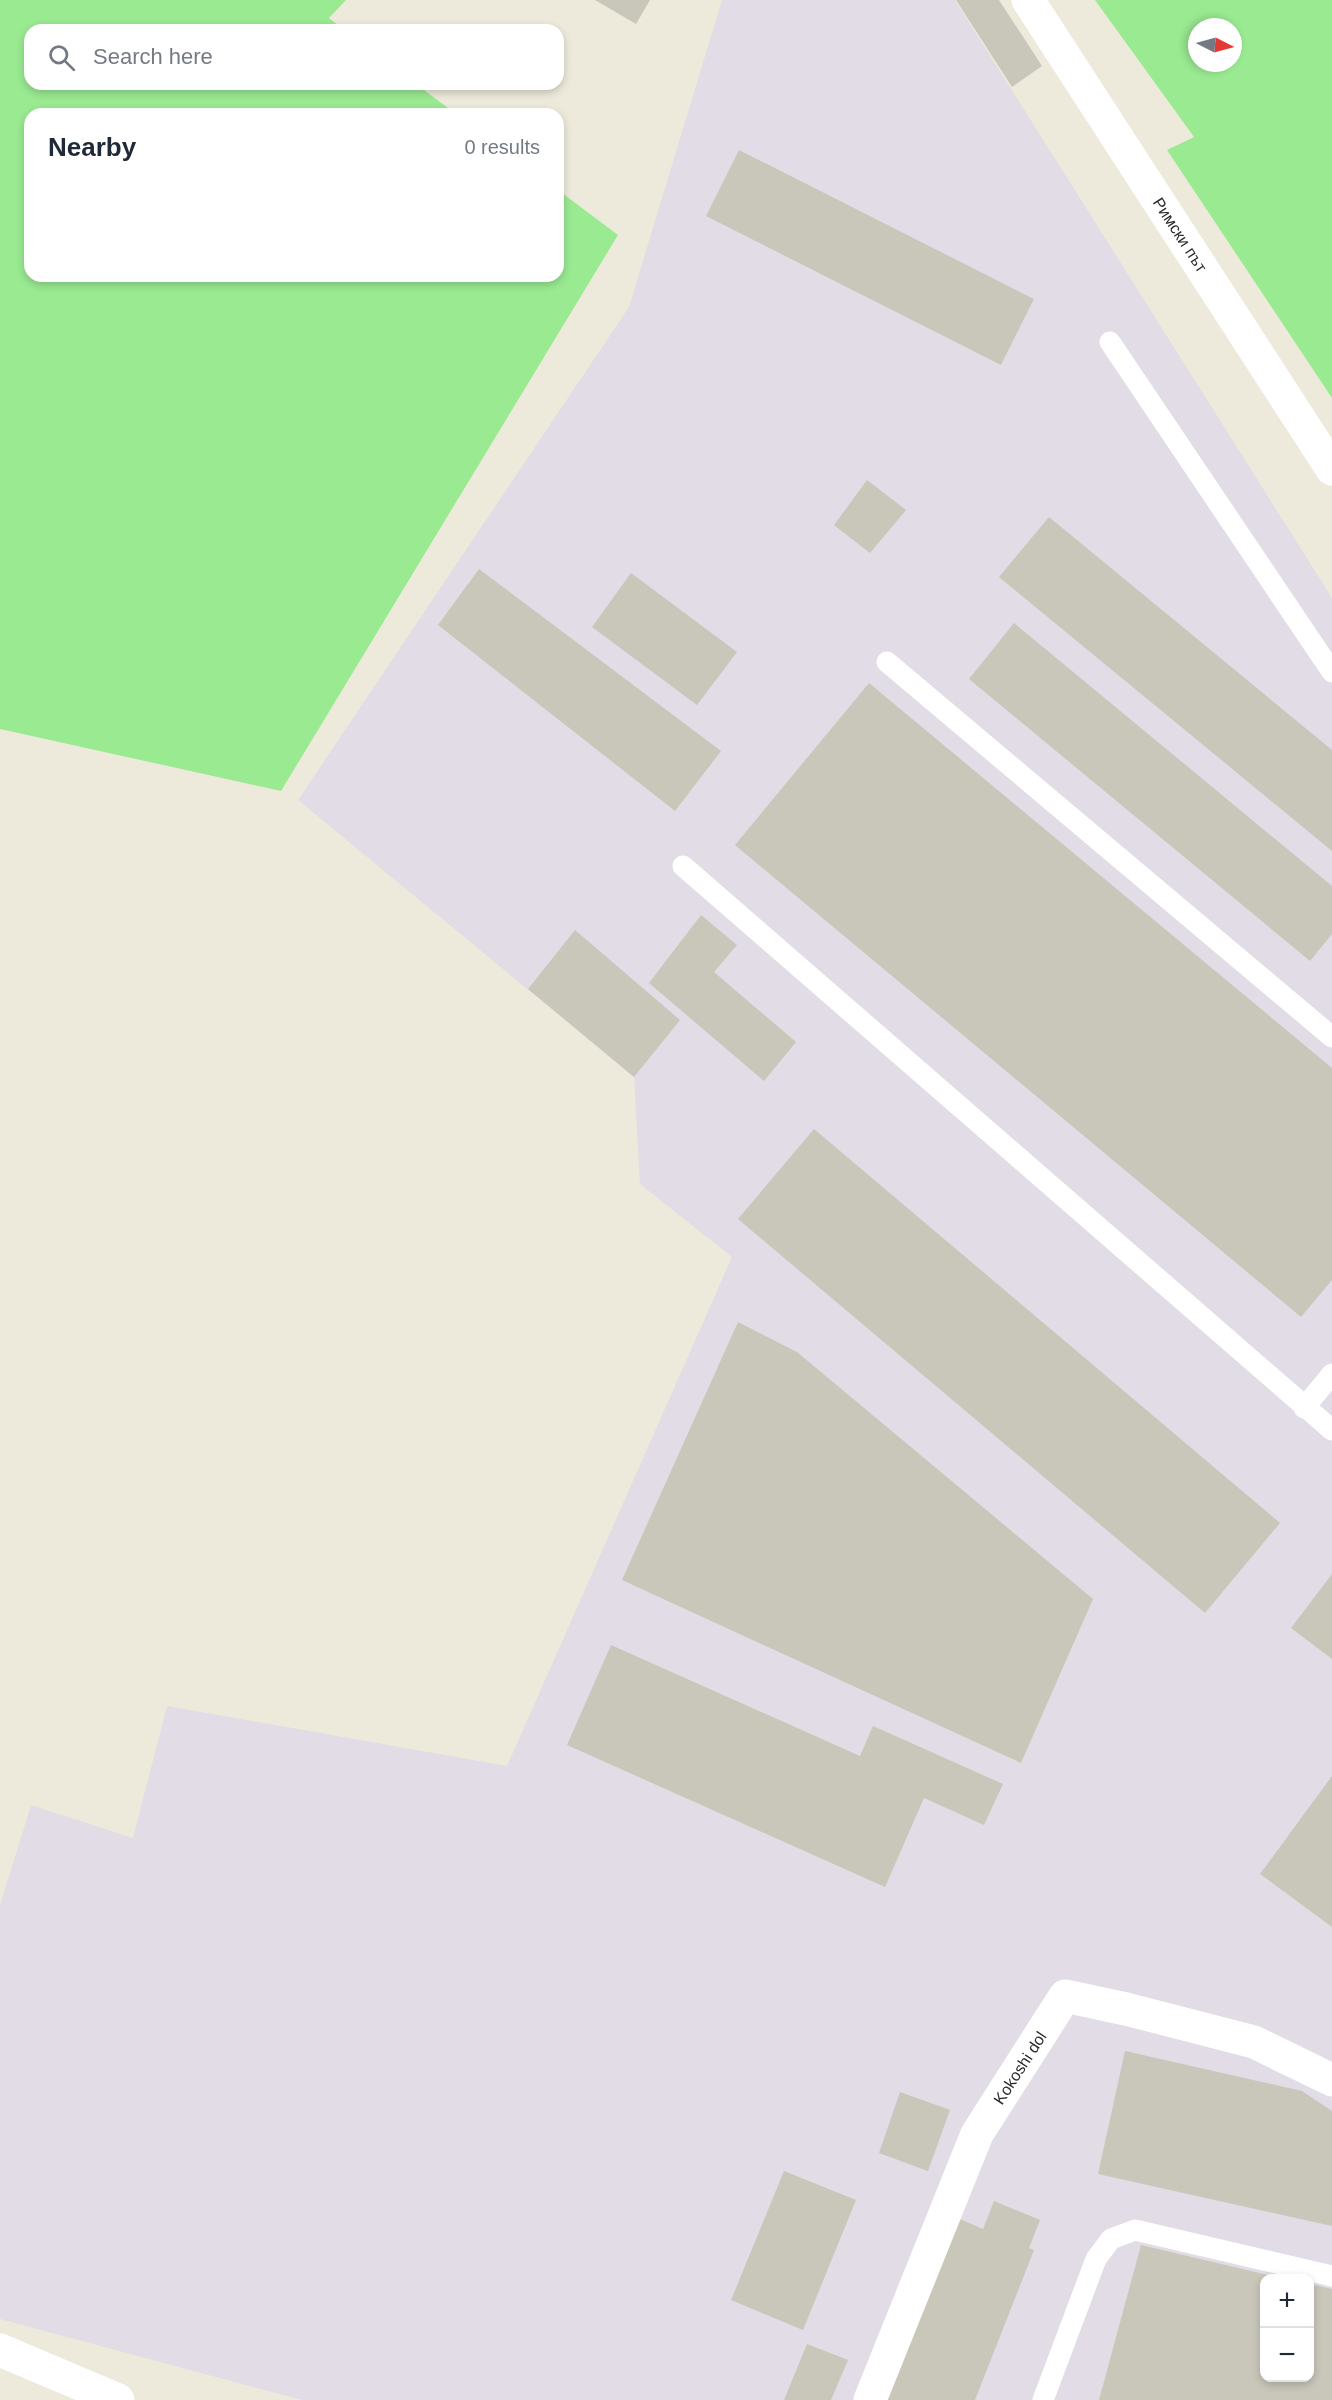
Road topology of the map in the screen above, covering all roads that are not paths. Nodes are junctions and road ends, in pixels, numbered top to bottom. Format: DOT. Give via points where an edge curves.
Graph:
graph roads {
  1 [pos="1028,0"];
  2 [pos="1110,342"];
  3 [pos="1332,469"];
  4 [pos="886,662"];
  5 [pos="1332,672"];
  6 [pos="683,866"];
  7 [pos="1332,1037"];
  8 [pos="1332,1374"];
  9 [pos="1304,1408"];
  10 [pos="1332,1430"];
  11 [pos="1332,2080"];
  12 [pos="1332,2276"];
  13 [pos="0,2350"];
  14 [pos="118,2400"];
  15 [pos="870,2400"];
  16 [pos="1043,2400"];
  1 -- 3 [label="street, Римски път"];
  2 -- 5 [label="lane"];
  4 -- 7 [label="lane"];
  6 -- 9 [label="lane"];
  8 -- 9 [label="lane"];
  9 -- 10 [label="lane"];
  11 -- 15 [label="street, Kokoshi dol" via="1254,2042 1065,1996 977,2134"];
  12 -- 16 [label="lane" via="1135,2230 1111,2239 1096,2259"];
  13 -- 14 [label="street"];
}
